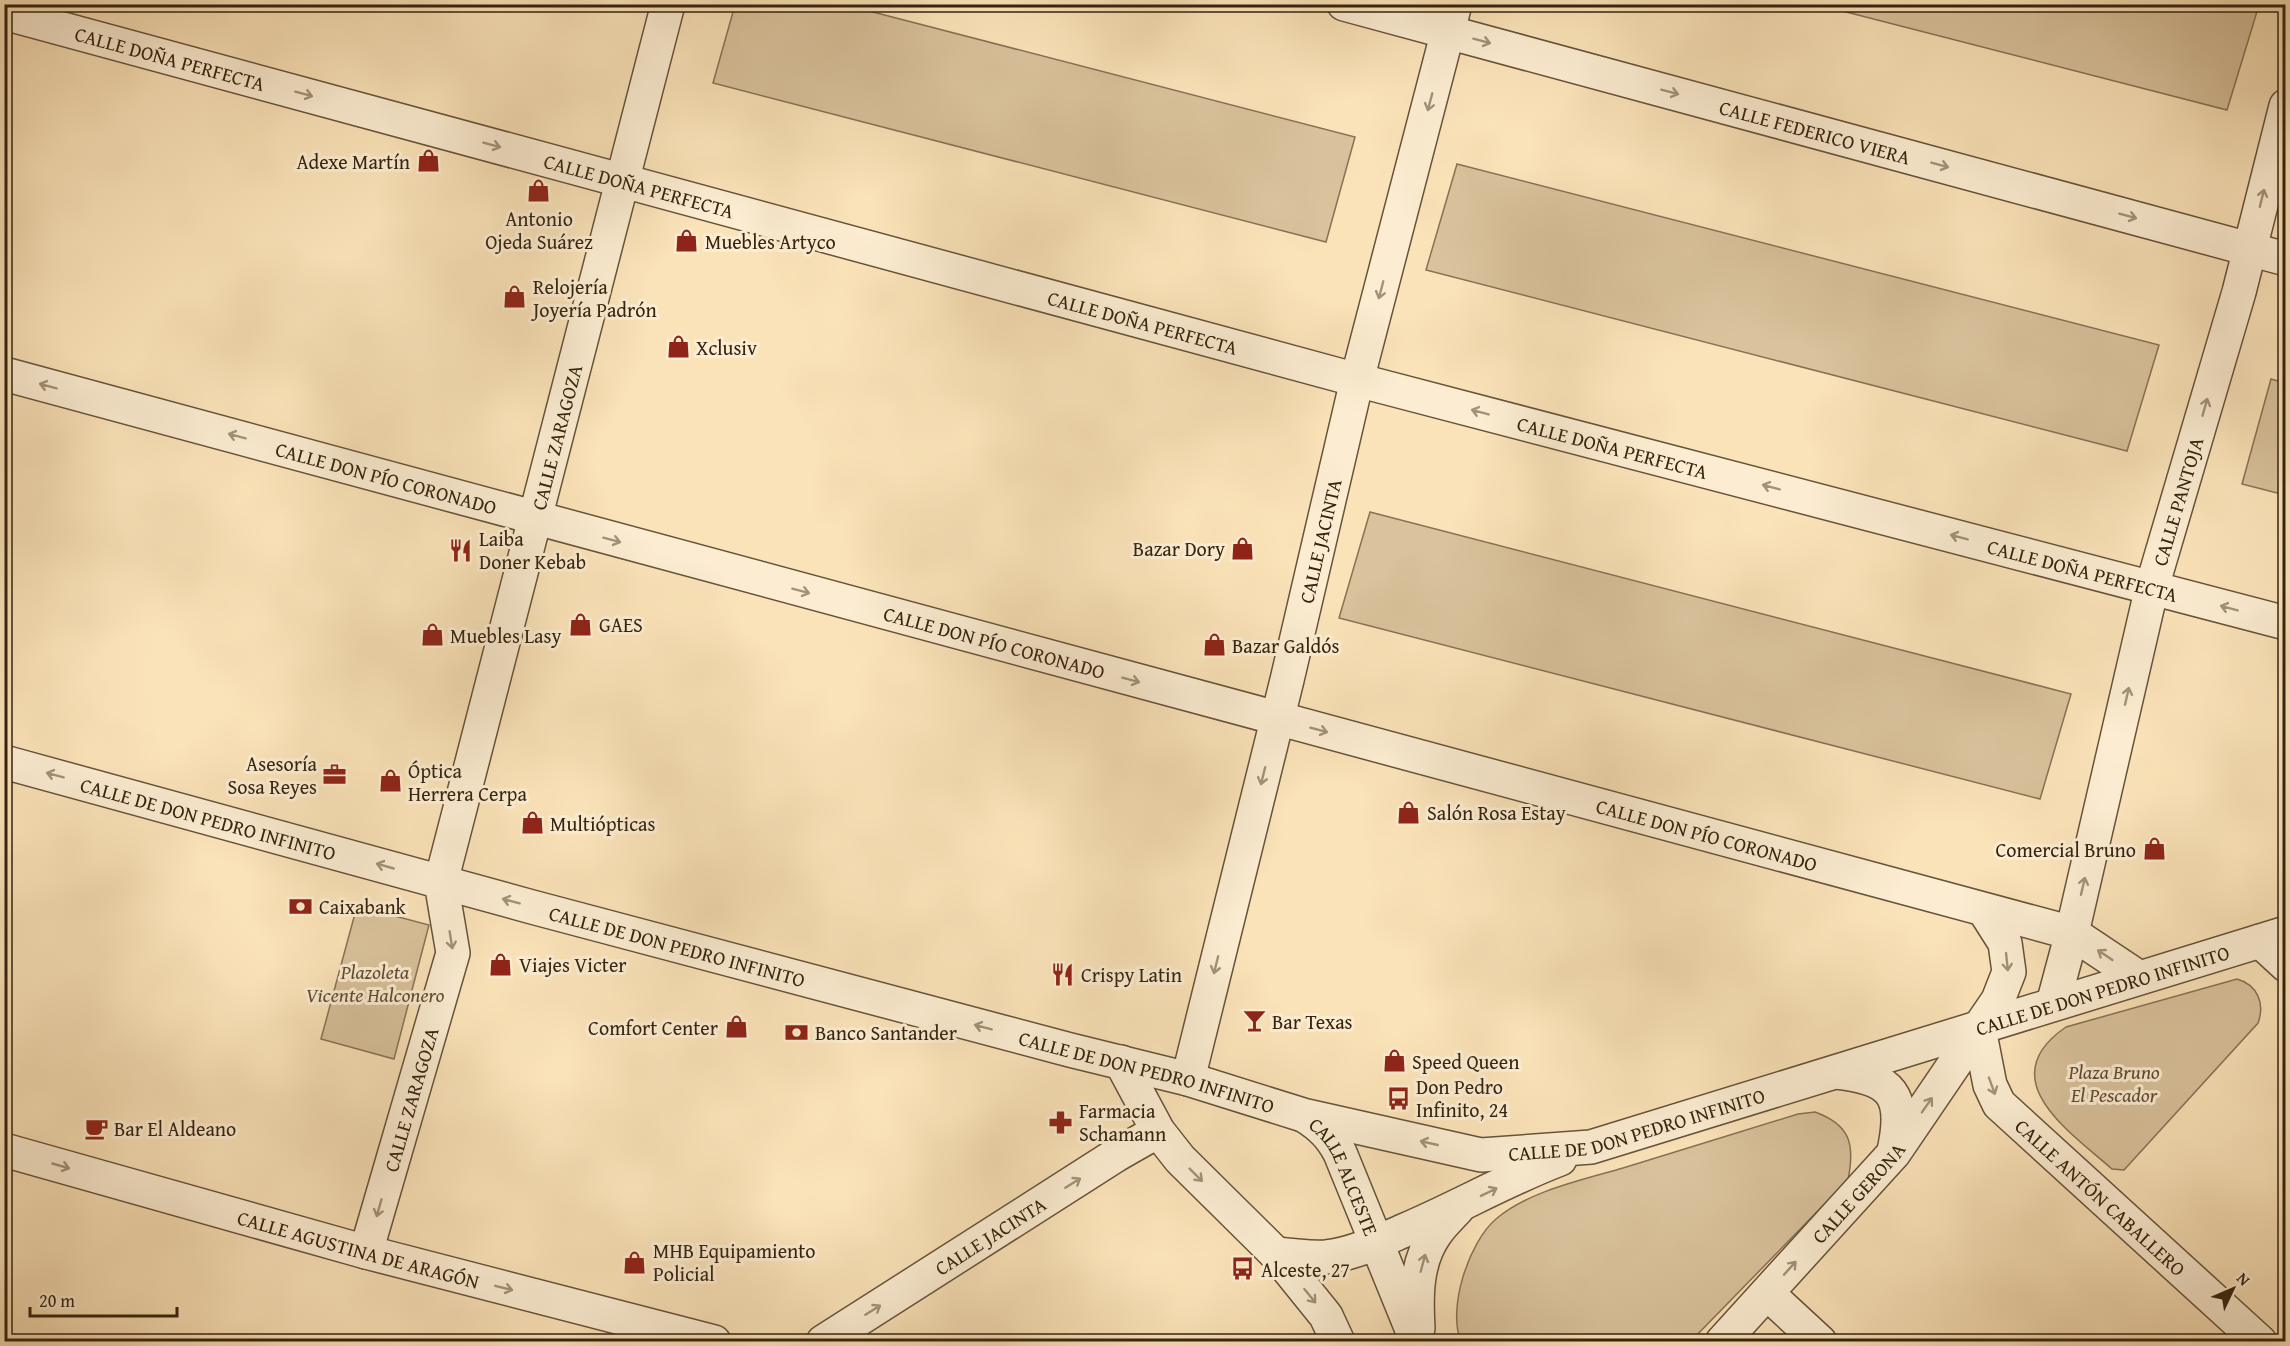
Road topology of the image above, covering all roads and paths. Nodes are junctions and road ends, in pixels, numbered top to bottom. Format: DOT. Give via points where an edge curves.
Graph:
graph roads {
  1 [pos="669,4"];
  2 [pos="1344,4"];
  3 [pos="4,13"];
  4 [pos="1452,18"];
  5 [pos="2286,106"];
  6 [pos="623,181"];
  7 [pos="2249,249"];
  8 [pos="2286,259"];
  9 [pos="4,374"];
  10 [pos="1357,380"];
  11 [pos="536,519"];
  12 [pos="2152,587"];
  13 [pos="2286,623"];
  14 [pos="1277,719"];
  15 [pos="4,762"];
  16 [pos="441,882"];
  17 [pos="1984,910"];
  18 [pos="2072,933"];
  19 [pos="2273,937"];
  20 [pos="2286,966"];
  21 [pos="2138,977"];
  22 [pos="2053,1004"];
  23 [pos="1979,1029"];
  24 [pos="1121,1062"];
  25 [pos="1833,1071"];
  26 [pos="1188,1079"];
  27 [pos="1303,1115"];
  28 [pos="1158,1131"];
  29 [pos="1591,1147"];
  30 [pos="4,1150"];
  31 [pos="1894,1153"];
  32 [pos="1460,1206"];
  33 [pos="1376,1243"];
  34 [pos="366,1252"];
  35 [pos="1276,1254"];
  36 [pos="1767,1293"];
  37 [pos="714,1341"];
  38 [pos="823,1341"];
  39 [pos="1338,1341"];
  40 [pos="1418,1341"];
  41 [pos="1722,1341"];
  42 [pos="1820,1341"];
  43 [pos="2260,1341"];
  1 -- 6 [label="street, CALLE ZARAGOZA"];
  2 -- 4 [label="street, CALLE FEDERICO VIERA"];
  3 -- 6 [label="street, CALLE DOÑA PERFECTA, one-way"];
  4 -- 7 [label="street, CALLE FEDERICO VIERA, one-way"];
  4 -- 10 [label="street, CALLE JACINTA, one-way"];
  7 -- 5 [label="street, CALLE PANTOJA, one-way"];
  6 -- 10 [label="street, CALLE DOÑA PERFECTA"];
  6 -- 11 [label="street, CALLE ZARAGOZA"];
  7 -- 8 [label="street, CALLE FEDERICO VIERA"];
  12 -- 7 [label="street, CALLE PANTOJA, one-way"];
  11 -- 9 [label="street, CALLE DON PÍO CORONADO, one-way"];
  12 -- 10 [label="street, CALLE DOÑA PERFECTA, one-way"];
  10 -- 14 [label="street, CALLE JACINTA"];
  11 -- 14 [label="street, CALLE DON PÍO CORONADO, one-way"];
  11 -- 16 [label="street, CALLE ZARAGOZA"];
  13 -- 12 [label="street, CALLE DOÑA PERFECTA, one-way"];
  18 -- 12 [label="street, CALLE PANTOJA, one-way"];
  14 -- 17 [label="street, CALLE DON PÍO CORONADO, one-way"];
  14 -- 26 [label="street, CALLE JACINTA, one-way"];
  16 -- 15 [label="street, CALLE DE DON PEDRO INFINITO, one-way"];
  24 -- 16 [label="street, CALLE DE DON PEDRO INFINITO, one-way"];
  16 -- 34 [label="street, CALLE ZARAGOZA, one-way" via="453,953"];
  17 -- 18 [label="street, CALLE DON PÍO CORONADO"];
  17 -- 23 [label="street, one-way" via="2006,943 2009,972 1998,1000"];
  21 -- 18 [label="street, CALLE DON PÍO CORONADO, one-way"];
  18 -- 22 [label="street, CALLE PANTOJA"];
  19 -- 20 [label="street"];
  19 -- 21 [label="street, CALLE DE DON PEDRO INFINITO"];
  21 -- 22 [label="street, CALLE DE DON PEDRO INFINITO"];
  22 -- 23 [label="street, CALLE DE DON PEDRO INFINITO"];
  23 -- 25 [label="street, CALLE DE DON PEDRO INFINITO"];
  31 -- 23 [label="street, CALLE GERONA, one-way"];
  23 -- 43 [label="street, CALLE ANTÓN CABALLERO, one-way" via="1990,1085 2000,1104"];
  24 -- 26 [label="street, CALLE DE DON PEDRO INFINITO"];
  24 -- 28 [label="street"];
  25 -- 29 [label="street, CALLE DE DON PEDRO INFINITO"];
  25 -- 31 [label="street" via="1861,1074 1879,1081 1893,1095 1899,1112"];
  26 -- 27 [label="street, CALLE DE DON PEDRO INFINITO"];
  29 -- 27 [label="street, CALLE DE DON PEDRO INFINITO, one-way" via="1481,1155"];
  27 -- 33 [label="street, CALLE ALCESTE" via="1334,1141"];
  28 -- 35 [label="street, one-way" via="1179,1159"];
  38 -- 28 [label="street, CALLE JACINTA, one-way"];
  32 -- 29 [label="street, CALLE ALCESTE, one-way" via="1537,1168"];
  30 -- 34 [label="street, CALLE AGUSTINA DE ARAGÓN, one-way"];
  36 -- 31 [label="street, CALLE GERONA, one-way"];
  32 -- 33 [label="street, CALLE ALCESTE"];
  40 -- 32 [label="street, CALLE ALCESTE, one-way" via="1416,1293 1424,1256 1436,1233"];
  33 -- 35 [label="street, CALLE ALCESTE" via="1326,1257"];
  33 -- 40 [label="street, CALLE ALCESTE"];
  34 -- 37 [label="street, CALLE AGUSTINA DE ARAGÓN, one-way"];
  35 -- 39 [label="street, one-way" via="1326,1316"];
  36 -- 41 [label="street, CALLE GERONA"];
  36 -- 42 [label="street"];
}
